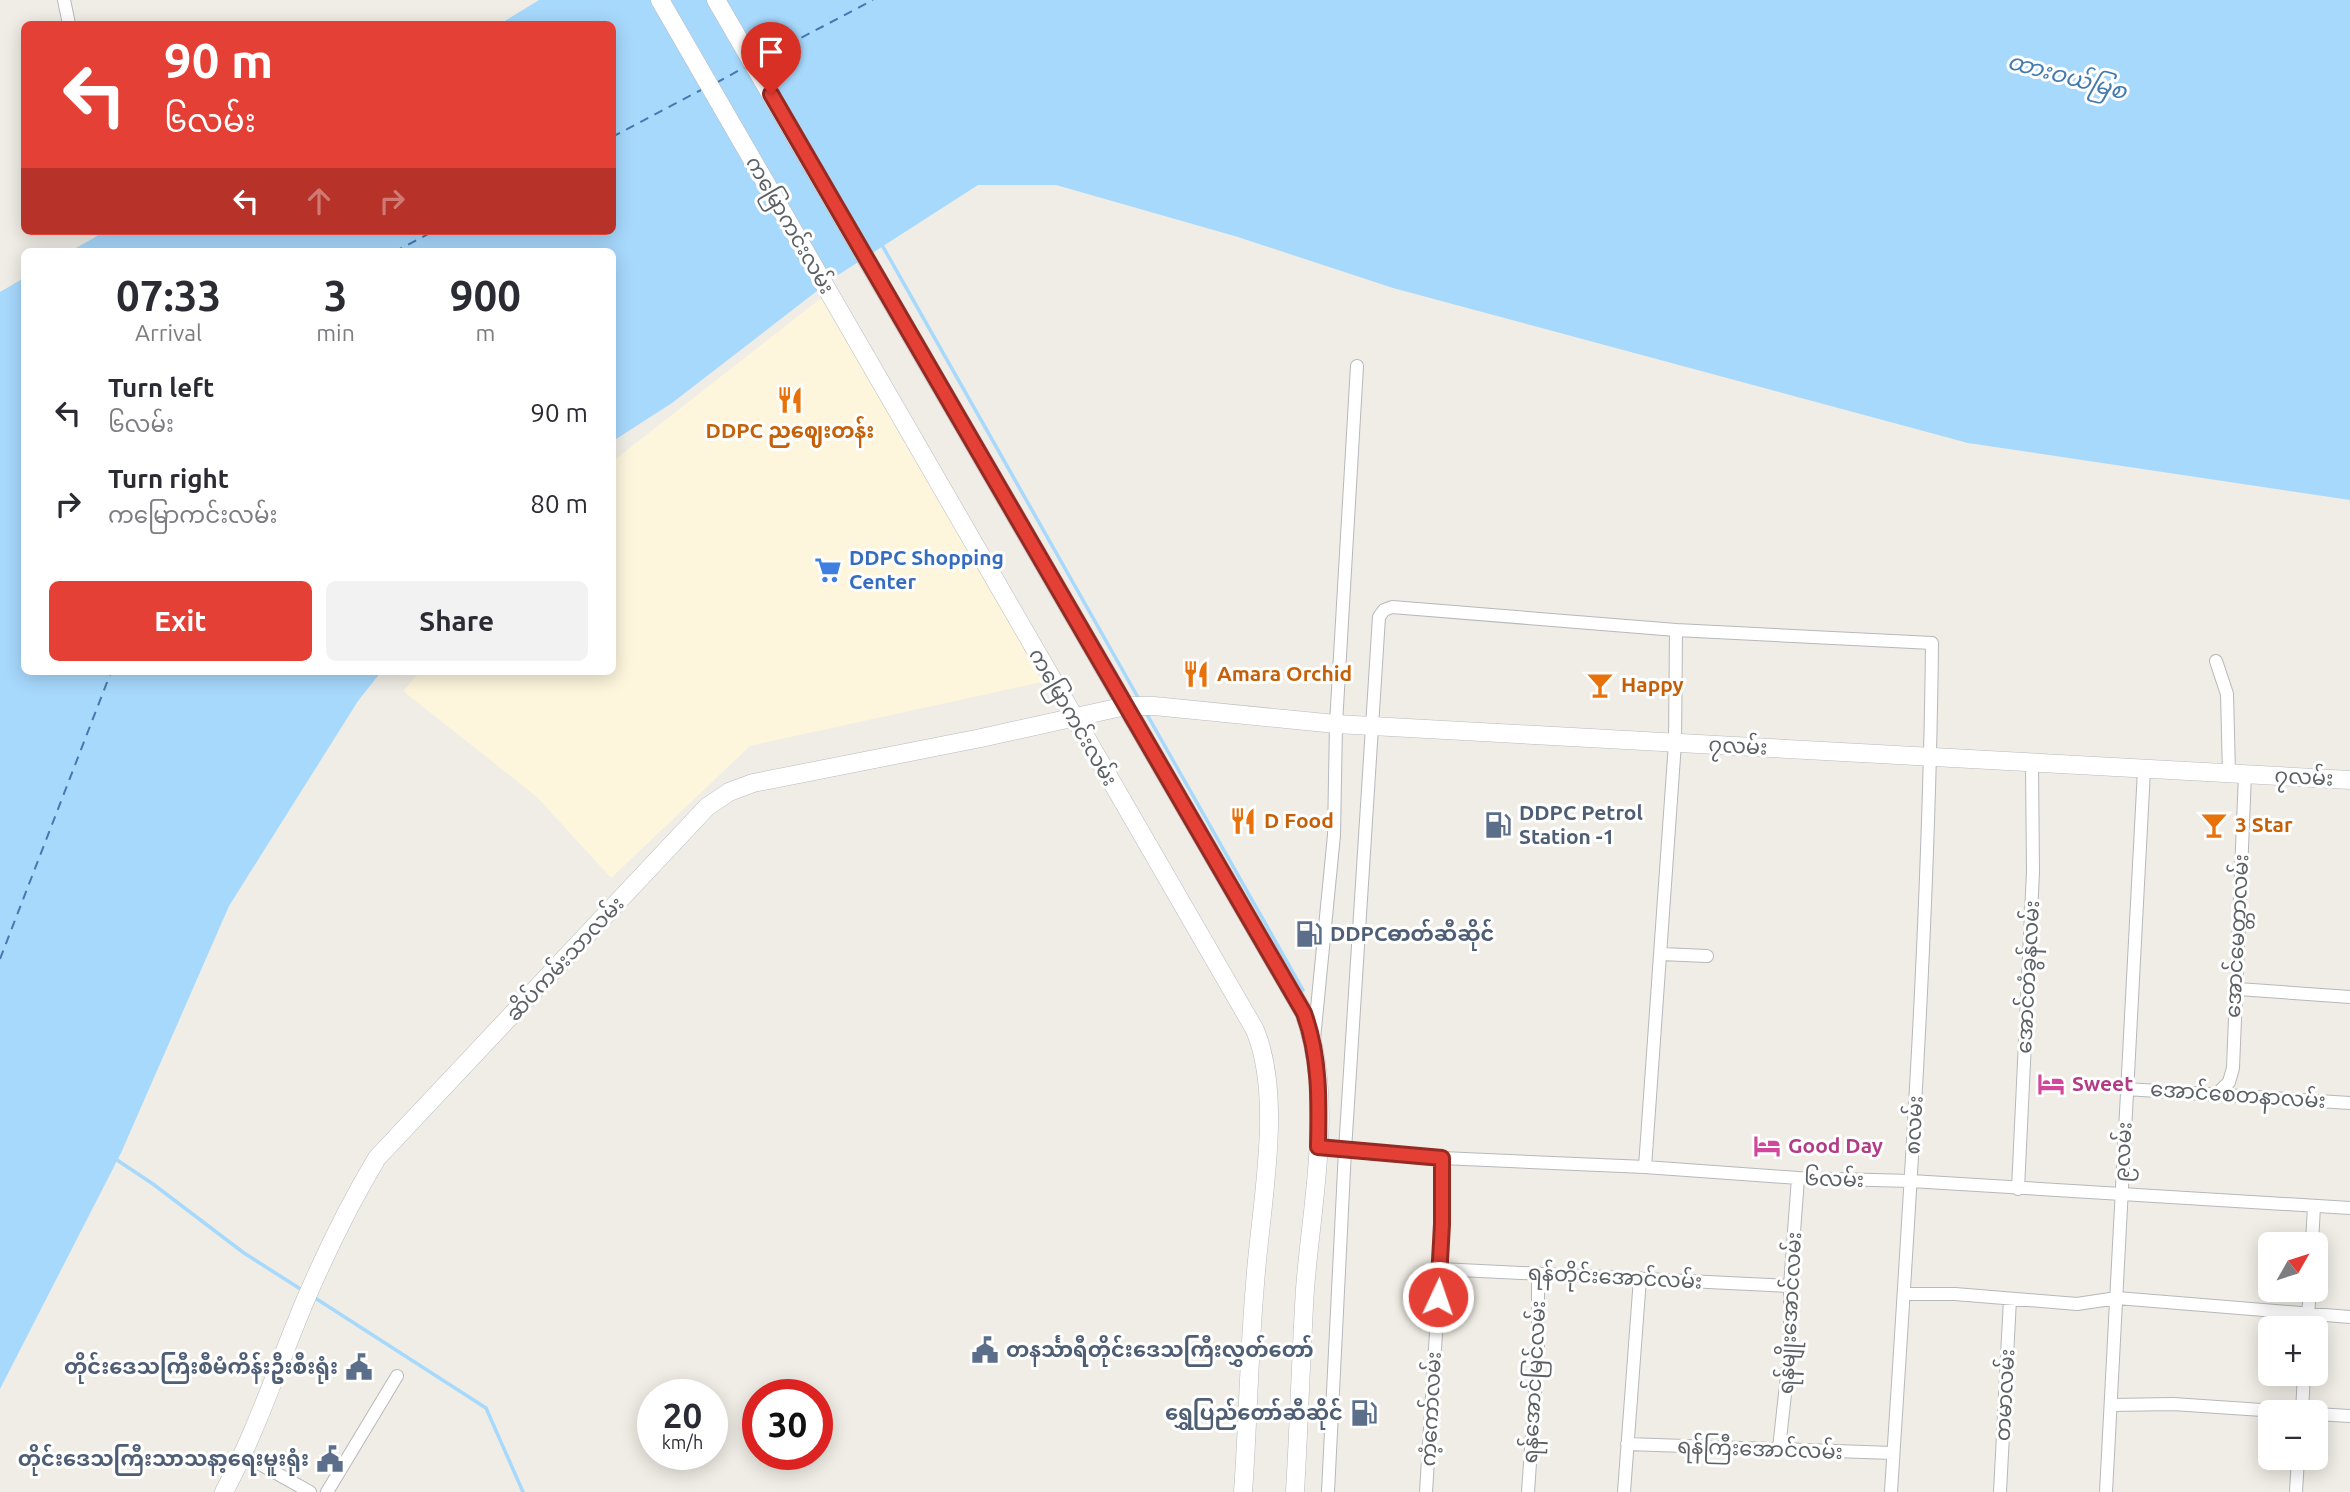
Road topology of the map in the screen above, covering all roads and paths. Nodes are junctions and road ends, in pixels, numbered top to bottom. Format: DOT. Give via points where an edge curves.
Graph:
graph roads {
  1 [pos="64,0"];
  2 [pos="660,0"];
  3 [pos="716,0"];
  4 [pos="68,21"];
  5 [pos="1357,366"];
  6 [pos="1676,630"];
  7 [pos="2216,661"];
  8 [pos="1126,706"];
  9 [pos="1074,718"];
  10 [pos="1336,724"];
  11 [pos="1372,726"];
  12 [pos="1675,743"];
  13 [pos="1931,758"];
  14 [pos="2032,764"];
  15 [pos="2144,770"];
  16 [pos="2237,774"];
  17 [pos="2350,780"];
  18 [pos="1661,954"];
  19 [pos="1707,956"];
  20 [pos="2238,989"];
  21 [pos="2350,997"];
  22 [pos="1314,1040"];
  23 [pos="2126,1088"];
  24 [pos="2218,1093"];
  25 [pos="2350,1103"];
  26 [pos="1318,1147"];
  27 [pos="1345,1150"];
  28 [pos="1442,1158"];
  29 [pos="1646,1167"];
  30 [pos="1798,1178"];
  31 [pos="1911,1181"];
  32 [pos="2018,1189"];
  33 [pos="2120,1195"];
  34 [pos="2314,1206"];
  35 [pos="2350,1208"];
  36 [pos="2313,1232"];
  37 [pos="1440,1269"];
  38 [pos="1538,1273"];
  39 [pos="1640,1278"];
  40 [pos="1790,1286"];
  41 [pos="1904,1294"];
  42 [pos="2117,1298"];
  43 [pos="2010,1299"];
  44 [pos="2309,1302"];
  45 [pos="2308,1314"];
  46 [pos="2350,1317"];
  47 [pos="397,1376"];
  48 [pos="2111,1405"];
  49 [pos="2258,1410"];
  50 [pos="2328,1415"];
  51 [pos="2350,1416"];
  52 [pos="1627,1444"];
  53 [pos="1779,1448"];
  54 [pos="1893,1453"];
  55 [pos="244,1455"];
  56 [pos="2297,1470"];
  57 [pos="224,1492"];
  58 [pos="310,1492"];
  59 [pos="327,1492"];
  60 [pos="1243,1492"];
  61 [pos="1295,1492"];
  62 [pos="1328,1492"];
  63 [pos="1426,1492"];
  64 [pos="1528,1492"];
  65 [pos="1624,1492"];
  66 [pos="1891,1492"];
  67 [pos="2000,1492"];
  68 [pos="2106,1492"];
  69 [pos="2296,1492"];
  1 -- 4 [label="street"];
  2 -- 9 [label="main road, ကမြောကင်းလမ်း"];
  3 -- 8 [label="main road"];
  5 -- 10 [label="street"];
  6 -- 11 [label="street" via="1392,607 1379,617"];
  6 -- 12 [label="street"];
  6 -- 13 [label="street, ၈လမ်း" via="1932,643"];
  7 -- 16 [label="street, အောင်မေတ္တာလမ်း" via="2227,694"];
  8 -- 9 [label="main road, ဆိပ်ကမ်းသာလမ်း"];
  8 -- 10 [label="main road, ၇လမ်း"];
  8 -- 22 [label="main road" via="1304,1013"];
  9 -- 55 [label="main road, ဆိပ်ကမ်းသာလမ်း" via="754,783 707,807 377,1158 308,1294"];
  9 -- 60 [label="main road, ကမြောကင်းလမ်း" via="1264,1051 1267,1144"];
  10 -- 11 [label="main road, ၇လမ်း"];
  10 -- 22 [label="street" via="1334,835"];
  11 -- 12 [label="main road, ၇လမ်း"];
  11 -- 27 [label="street"];
  12 -- 13 [label="main road, ၇လမ်း"];
  12 -- 18 [label="street"];
  13 -- 14 [label="main road, ၇လမ်း"];
  13 -- 31 [label="street, ၈လမ်း"];
  14 -- 15 [label="main road, ၇လမ်း"];
  14 -- 32 [label="street, အောင်တံခွန်လမ်း" via="2033,872"];
  15 -- 16 [label="main road, ၇လမ်း"];
  15 -- 23 [label="street, ၉လမ်း"];
  16 -- 17 [label="main road, ၇လမ်း"];
  16 -- 20 [label="street, အောင်မေတ္တာလမ်း"];
  18 -- 19 [label="street"];
  18 -- 29 [label="street"];
  20 -- 21 [label="street"];
  20 -- 24 [label="street, အောင်မေတ္တာလမ်း" via="2233,1068 2229,1082"];
  22 -- 26 [label="main road"];
  23 -- 24 [label="street, အောင်စေတနာလမ်း"];
  23 -- 33 [label="street, ၉လမ်း"];
  24 -- 25 [label="street, အောင်စေတနာလမ်း"];
  26 -- 27 [label="street, ၆လမ်း"];
  26 -- 61 [label="main road"];
  27 -- 28 [label="street, ၆လမ်း"];
  27 -- 62 [label="street"];
  28 -- 29 [label="street, ၆လမ်း"];
  28 -- 37 [label="street, ကံ့ကော်လမ်း"];
  29 -- 30 [label="street, ၆လမ်း"];
  30 -- 31 [label="street, ၆လမ်း"];
  30 -- 40 [label="street, ရန်မျိုးအောင်လမ်း"];
  31 -- 32 [label="street, ၆လမ်း"];
  31 -- 41 [label="street, ၈လမ်း"];
  32 -- 33 [label="street, ၆လမ်း"];
  33 -- 34 [label="street, ၆လမ်း"];
  33 -- 42 [label="street, ၉လမ်း"];
  34 -- 35 [label="street, ၆လမ်း"];
  34 -- 36 [label="street"];
  37 -- 38 [label="street, ရန်တိုင်းအောင်လမ်း"];
  37 -- 63 [label="street, ကံ့ကော်လမ်း"];
  38 -- 39 [label="street, ရန်တိုင်းအောင်လမ်း"];
  38 -- 64 [label="street, ရန်အောင်မြင်လမ်း"];
  39 -- 40 [label="street, ရန်တိုင်းအောင်လမ်း"];
  39 -- 52 [label="street"];
  40 -- 53 [label="street, ရန်မျိုးအောင်လမ်း" via="1790,1349"];
  41 -- 43 [label="street"];
  41 -- 54 [label="street, ၈လမ်း"];
  42 -- 43 [label="street" via="2077,1304"];
  42 -- 45 [label="street"];
  42 -- 48 [label="street, ၉လမ်း"];
  43 -- 67 [label="street, တမာလမ်း"];
  44 -- 45 [label="street"];
  45 -- 46 [label="street"];
  47 -- 59 [label="street"];
  48 -- 49 [label="street"];
  48 -- 68 [label="street, ၉လမ်း"];
  50 -- 51 [label="street"];
  52 -- 53 [label="street, ရန်ကြီးအောင်လမ်း"];
  52 -- 65 [label="street"];
  53 -- 54 [label="street, ရန်ကြီးအောင်လမ်း"];
  54 -- 66 [label="street, ၈လမ်း"];
  55 -- 57 [label="main road, ဆိပ်ကမ်းသာလမ်း"];
  55 -- 58 [label="street"];
  56 -- 69 [label="street"];
}
